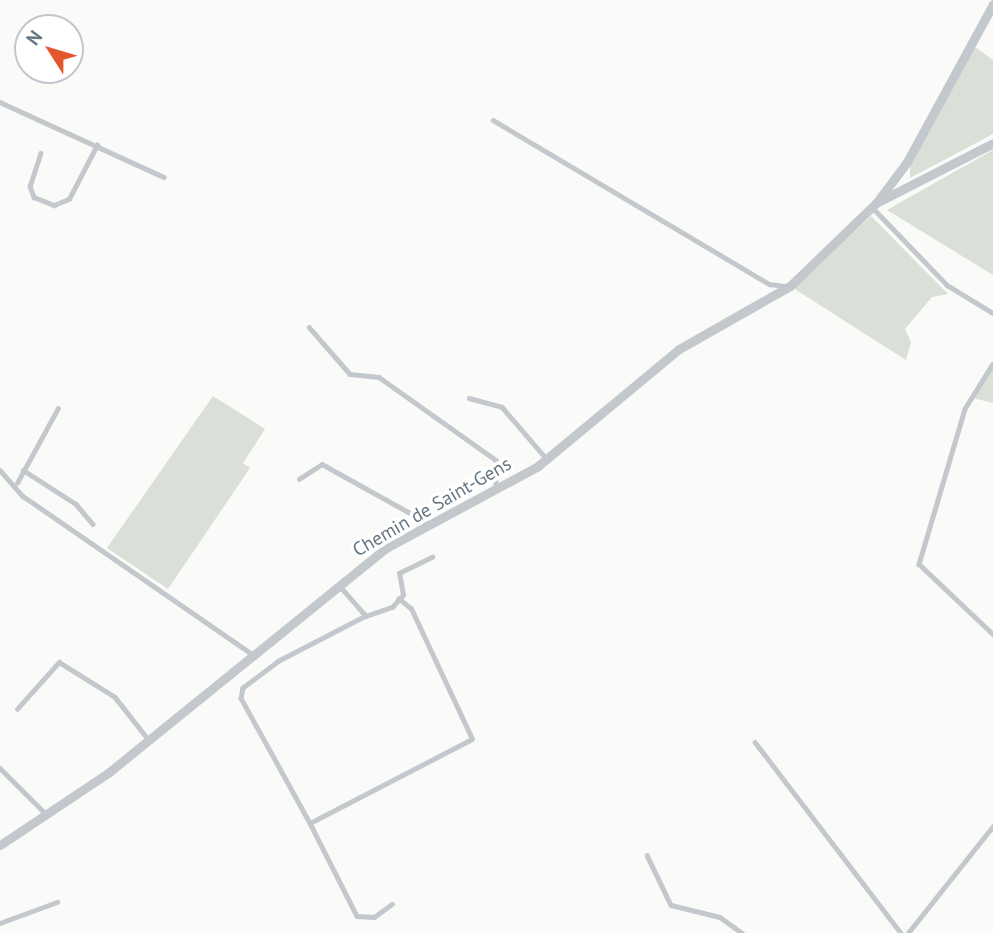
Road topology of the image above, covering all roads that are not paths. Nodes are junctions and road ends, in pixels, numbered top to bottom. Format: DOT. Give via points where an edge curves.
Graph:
graph roads {
  1 [pos="993,4"];
  2 [pos="0,102"];
  3 [pos="493,120"];
  4 [pos="993,143"];
  5 [pos="97,145"];
  6 [pos="41,152"];
  7 [pos="164,177"];
  8 [pos="875,205"];
  9 [pos="790,286"];
  10 [pos="993,313"];
  11 [pos="309,327"];
  12 [pos="993,364"];
  13 [pos="469,398"];
  14 [pos="58,408"];
  15 [pos="546,459"];
  16 [pos="0,470"];
  17 [pos="23,470"];
  18 [pos="299,479"];
  19 [pos="17,483"];
  20 [pos="494,494"];
  21 [pos="93,524"];
  22 [pos="431,526"];
  23 [pos="432,557"];
  24 [pos="338,584"];
  25 [pos="399,599"];
  26 [pos="366,616"];
  27 [pos="993,634"];
  28 [pos="252,654"];
  29 [pos="17,709"];
  30 [pos="149,739"];
  31 [pos="755,742"];
  32 [pos="0,768"];
  33 [pos="47,814"];
  34 [pos="310,823"];
  35 [pos="993,826"];
  36 [pos="0,845"];
  37 [pos="648,855"];
  38 [pos="57,902"];
  39 [pos="392,904"];
  40 [pos="0,923"];
  41 [pos="742,933"];
  42 [pos="901,933"];
  43 [pos="908,933"];
  1 -- 8 [label="street" via="907,162"];
  2 -- 5 [label="lane"];
  3 -- 9 [label="lane" via="769,285"];
  4 -- 8 [label="street, Chemin de Saint-Gens"];
  5 -- 6 [label="lane" via="69,199 54,205 34,197 30,186"];
  5 -- 7 [label="lane"];
  8 -- 9 [label="street, Chemin de Saint-Gens"];
  8 -- 10 [label="lane" via="947,285"];
  9 -- 15 [label="street, Chemin de Saint-Gens" via="679,349"];
  11 -- 20 [label="lane" via="351,374 379,377 496,460"];
  12 -- 27 [label="lane" via="965,409 919,564"];
  13 -- 15 [label="lane" via="502,407"];
  14 -- 17 [label="lane"];
  15 -- 20 [label="street, Chemin de Saint-Gens"];
  16 -- 19 [label="lane"];
  17 -- 19 [label="lane"];
  17 -- 21 [label="lane" via="76,504"];
  18 -- 22 [label="lane" via="322,464"];
  19 -- 28 [label="lane" via="23,496"];
  20 -- 22 [label="street, Chemin de Saint-Gens"];
  22 -- 24 [label="street, Chemin de Saint-Gens"];
  23 -- 25 [label="lane" via="400,573"];
  24 -- 26 [label="lane"];
  24 -- 28 [label="street, Chemin de Saint-Gens"];
  25 -- 26 [label="lane"];
  25 -- 34 [label="lane" via="411,609 472,739"];
  26 -- 34 [label="lane" via="279,661 243,688 241,698"];
  28 -- 30 [label="street, Chemin de Saint-Gens"];
  29 -- 30 [label="lane" via="59,662 115,697"];
  30 -- 33 [label="street, Chemin de Saint-Gens"];
  31 -- 42 [label="lane"];
  32 -- 33 [label="lane"];
  33 -- 36 [label="street, Chemin de Saint-Gens"];
  34 -- 39 [label="lane" via="357,916 374,917"];
  35 -- 43 [label="lane"];
  37 -- 41 [label="lane" via="671,905 720,917"];
  38 -- 40 [label="lane"];
}
